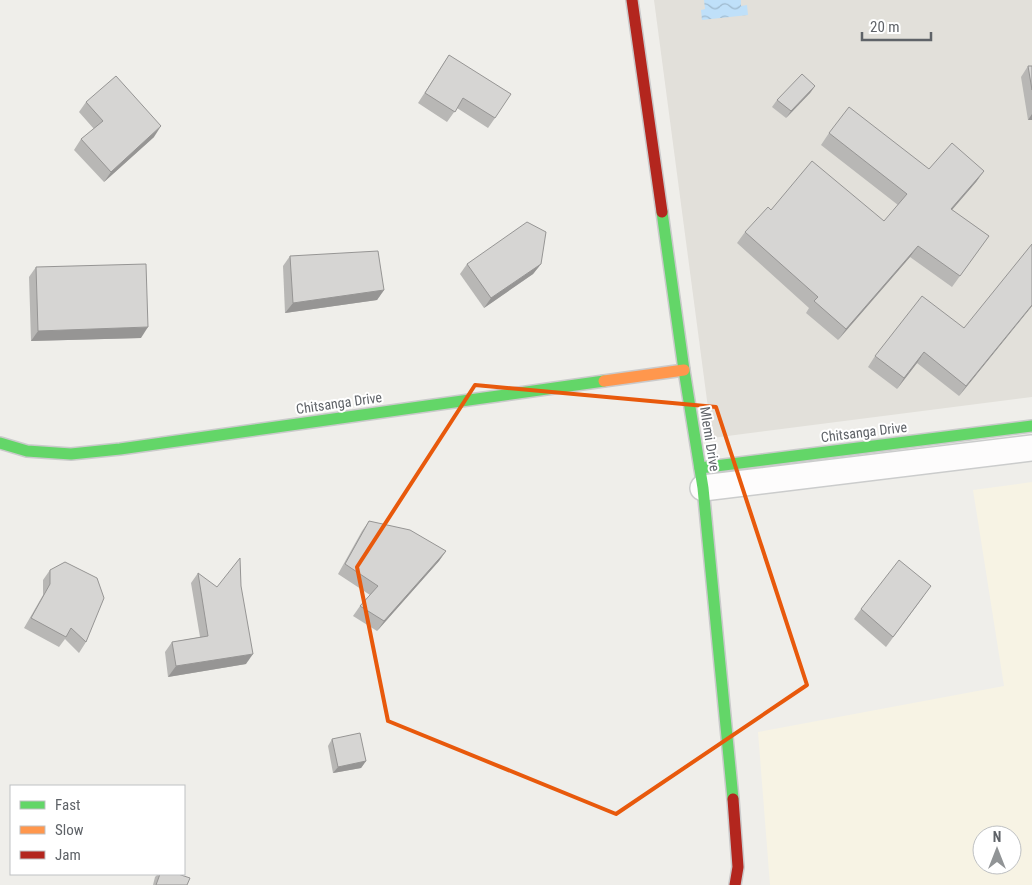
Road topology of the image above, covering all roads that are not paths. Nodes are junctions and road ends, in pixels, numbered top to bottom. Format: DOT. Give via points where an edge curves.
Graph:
graph roads {
  1 [pos="632,0"];
  2 [pos="684,370"];
  3 [pos="1032,426"];
  4 [pos="0,443"];
  5 [pos="1032,448"];
  6 [pos="702,478"];
  7 [pos="734,885"];
  1 -- 2 [label="street, Mlemi Drive"];
  2 -- 4 [label="street, Chitsanga Drive" via="120,449 71,454 27,451"];
  2 -- 6 [label="street, Mlemi Drive"];
  3 -- 6 [label="street, Chitsanga Drive"];
  5 -- 6 [label="street"];
  6 -- 7 [label="street, Mlemi Drive" via="733,797 738,867"];
}
